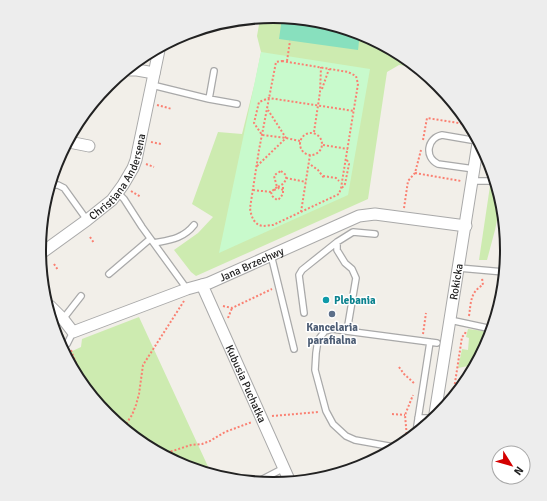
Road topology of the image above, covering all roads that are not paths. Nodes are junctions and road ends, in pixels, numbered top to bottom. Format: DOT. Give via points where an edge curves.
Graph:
graph roads {
  1 [pos="158,54"];
  2 [pos="135,70"];
  3 [pos="214,71"];
  4 [pos="154,73"];
  5 [pos="152,86"];
  6 [pos="208,99"];
  7 [pos="237,104"];
  8 [pos="473,141"];
  9 [pos="73,143"];
  10 [pos="89,146"];
  11 [pos="477,148"];
  12 [pos="474,169"];
  13 [pos="490,181"];
  14 [pos="469,182"];
  15 [pos="55,185"];
  16 [pos="118,193"];
  17 [pos="87,220"];
  18 [pos="194,226"];
  19 [pos="466,226"];
  20 [pos="376,234"];
  21 [pos="152,241"];
  22 [pos="337,242"];
  23 [pos="46,250"];
  24 [pos="270,255"];
  25 [pos="459,268"];
  26 [pos="500,272"];
  27 [pos="110,274"];
  28 [pos="202,285"];
  29 [pos="187,289"];
  30 [pos="81,296"];
  31 [pos="54,310"];
  32 [pos="304,313"];
  33 [pos="63,319"];
  34 [pos="450,320"];
  35 [pos="488,328"];
  36 [pos="346,331"];
  37 [pos="73,332"];
  38 [pos="430,342"];
  39 [pos="437,343"];
  40 [pos="66,344"];
  41 [pos="294,349"];
  42 [pos="440,405"];
  43 [pos="418,418"];
  44 [pos="427,419"];
  45 [pos="417,428"];
  46 [pos="391,446"];
  47 [pos="284,468"];
  48 [pos="265,478"];
  49 [pos="288,478"];
  1 -- 4 [label="street, Christiana Andersena"];
  2 -- 4 [label="street"];
  3 -- 6 [label="lane"];
  4 -- 5 [label="street, Christiana Andersena"];
  5 -- 6 [label="lane"];
  5 -- 16 [label="street, Christiana Andersena" via="135,164"];
  6 -- 7 [label="lane"];
  8 -- 12 [label="lane" via="442,135 432,141 429,148 433,162"];
  9 -- 10 [label="street"];
  11 -- 12 [label="street, Rokicka"];
  12 -- 14 [label="street, Rokicka"];
  13 -- 14 [label="lane"];
  14 -- 19 [label="street, Rokicka"];
  15 -- 17 [label="lane" via="64,188"];
  16 -- 17 [label="street, Christiana Andersena"];
  16 -- 21 [label="lane"];
  17 -- 23 [label="street, Christiana Andersena"];
  18 -- 21 [label="lane" via="183,236 171,240"];
  19 -- 24 [label="street, Jana Brzechwy" via="368,214"];
  19 -- 25 [label="street, Rokicka"];
  20 -- 22 [label="lane" via="353,232"];
  21 -- 27 [label="lane"];
  21 -- 29 [label="lane"];
  22 -- 32 [label="lane" via="302,270 299,276"];
  22 -- 36 [label="lane" via="337,250 356,278"];
  24 -- 28 [label="street, Jana Brzechwy"];
  24 -- 41 [label="lane"];
  25 -- 26 [label="lane"];
  25 -- 34 [label="street, Rokicka"];
  28 -- 29 [label="street, Jana Brzechwy"];
  28 -- 47 [label="street, Kubusia Puchatka"];
  29 -- 37 [label="street, Jana Brzechwy"];
  30 -- 33 [label="lane"];
  31 -- 33 [label="street"];
  33 -- 37 [label="street"];
  34 -- 35 [label="lane"];
  34 -- 42 [label="street, Rokicka"];
  36 -- 38 [label="lane"];
  36 -- 46 [label="lane" via="325,331 318,340 315,370 326,411 333,424 346,436 355,440"];
  37 -- 40 [label="lane"];
  38 -- 39 [label="lane"];
  38 -- 43 [label="lane"];
  43 -- 44 [label="lane"];
  43 -- 45 [label="lane"];
  47 -- 48 [label="lane"];
  47 -- 49 [label="street, Kubusia Puchatka"];
}
